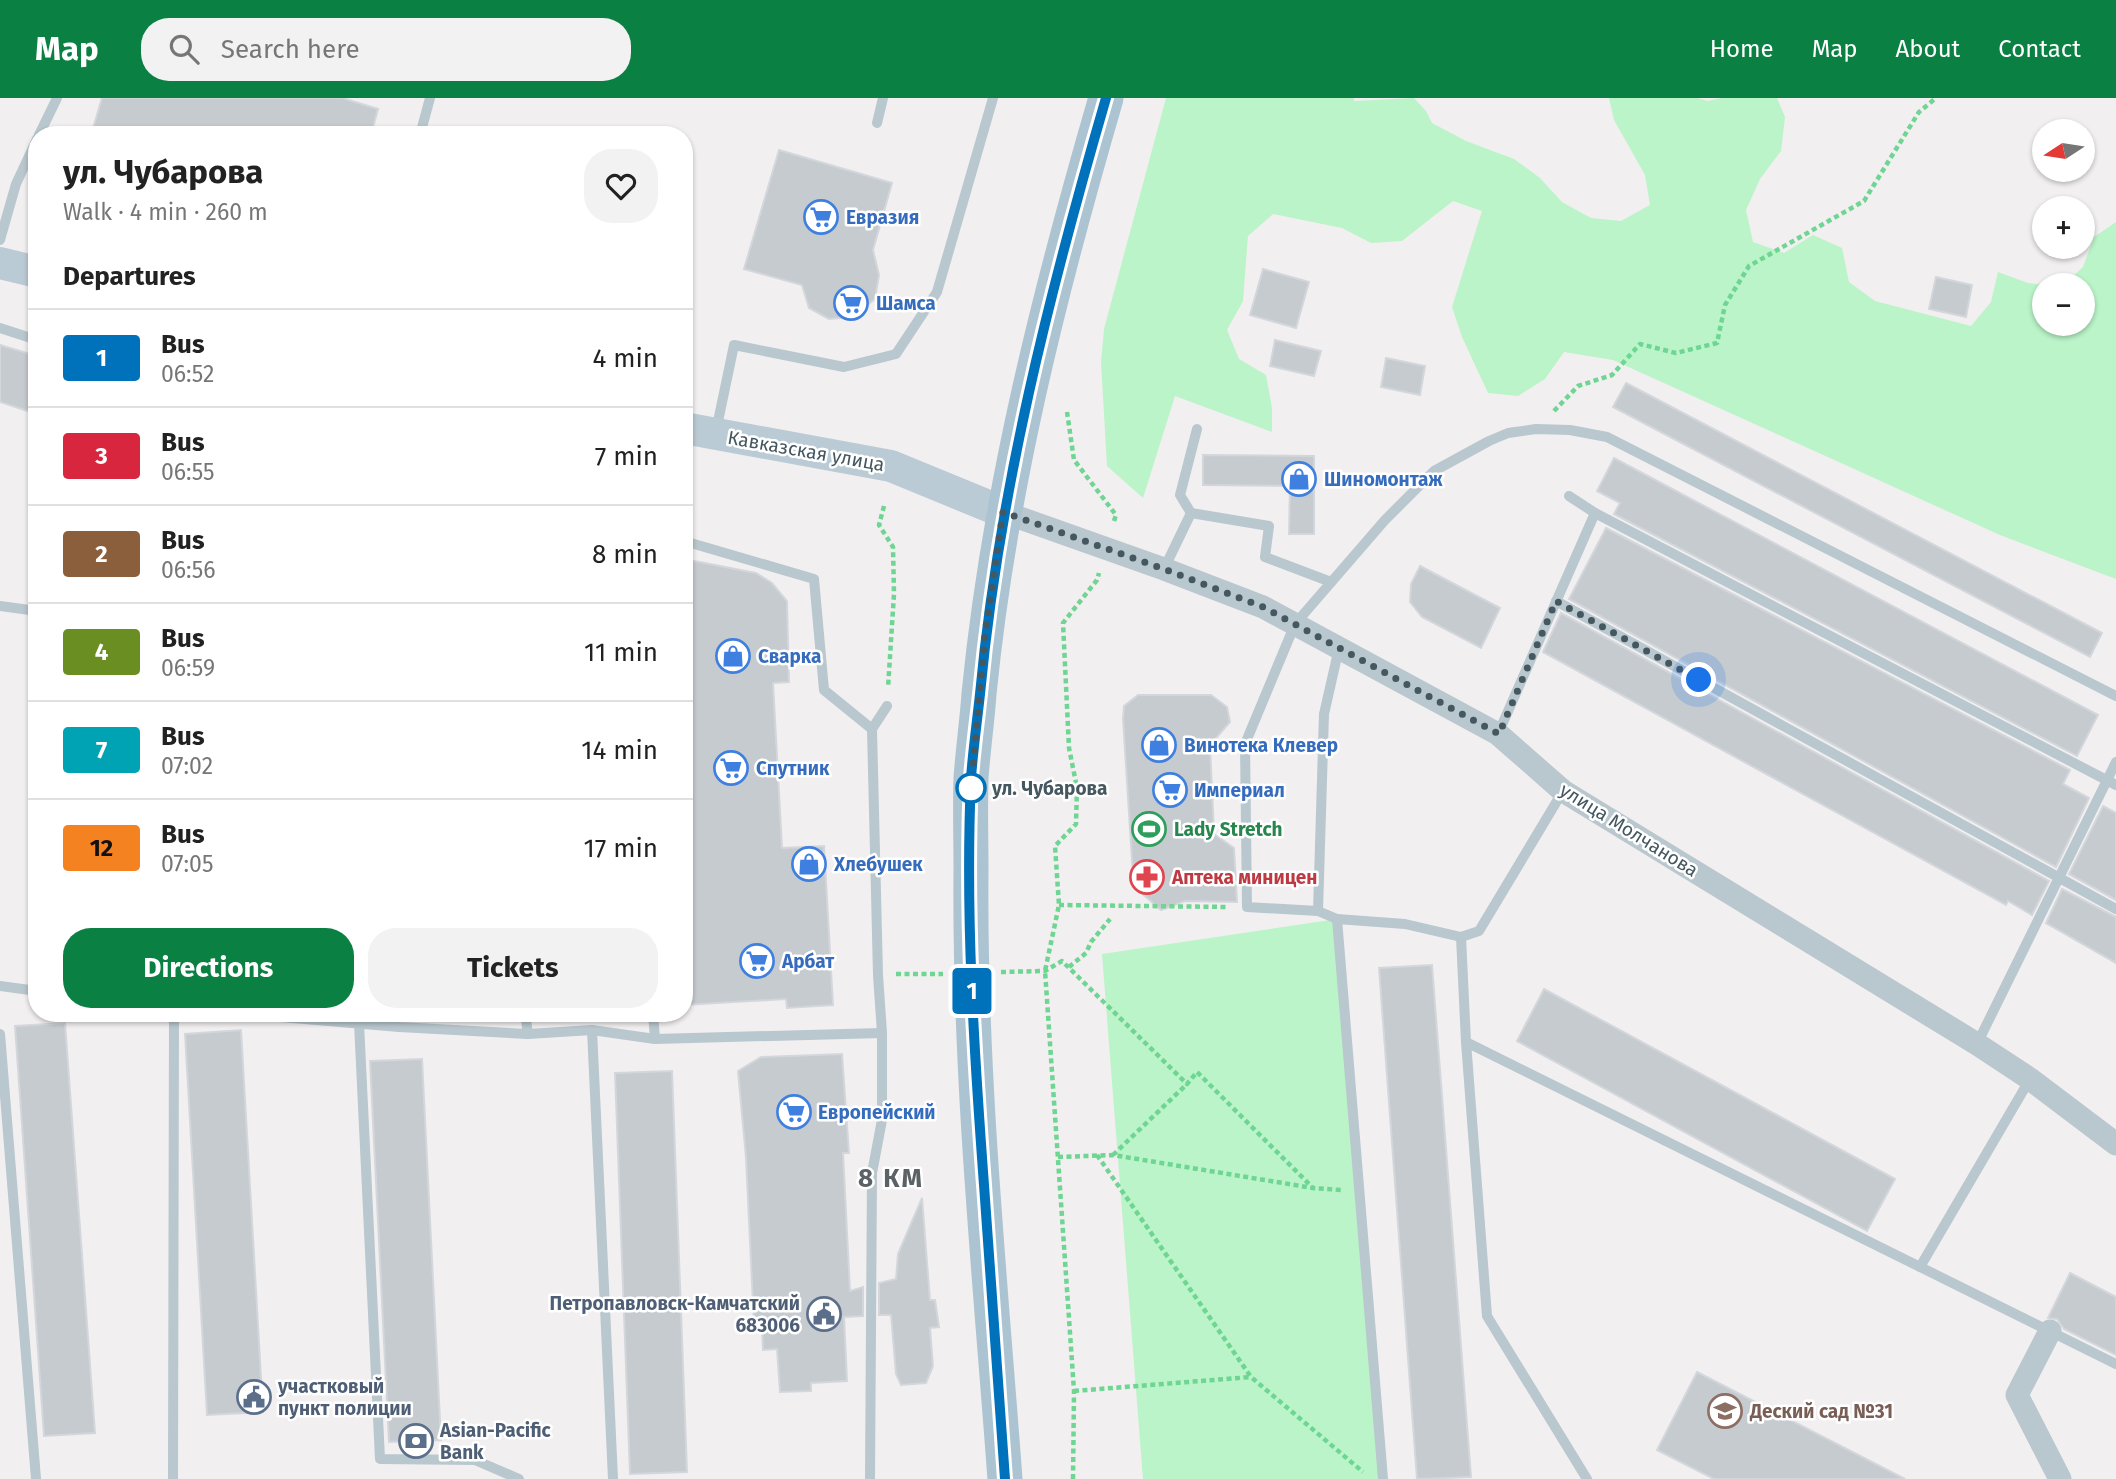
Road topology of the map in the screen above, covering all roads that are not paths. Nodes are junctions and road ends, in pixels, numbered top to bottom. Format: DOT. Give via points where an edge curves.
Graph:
graph roads {
  1 [pos="57,98"];
  2 [pos="430,98"];
  3 [pos="883,98"];
  4 [pos="993,98"];
  5 [pos="1106,98"];
  6 [pos="877,122"];
  7 [pos="43,126"];
  8 [pos="422,126"];
  9 [pos="28,158"];
  10 [pos="0,240"];
  11 [pos="0,263"];
  12 [pos="28,270"];
  13 [pos="0,328"];
  14 [pos="28,337"];
  15 [pos="1197,429"];
  16 [pos="693,430"];
  17 [pos="716,434"];
  18 [pos="1569,496"];
  19 [pos="1003,512"];
  20 [pos="1191,513"];
  21 [pos="1595,513"];
  22 [pos="693,544"];
  23 [pos="1164,569"];
  24 [pos="1331,582"];
  25 [pos="1556,601"];
  26 [pos="0,606"];
  27 [pos="28,610"];
  28 [pos="1295,624"];
  29 [pos="1339,648"];
  30 [pos="2116,696"];
  31 [pos="887,706"];
  32 [pos="872,729"];
  33 [pos="1499,734"];
  34 [pos="2116,762"];
  35 [pos="2111,782"];
  36 [pos="1563,791"];
  37 [pos="2058,878"];
  38 [pos="2116,909"];
  39 [pos="1318,911"];
  40 [pos="1337,919"];
  41 [pos="1461,937"];
  42 [pos="0,986"];
  43 [pos="28,990"];
  44 [pos="174,1022"];
  45 [pos="346,1022"];
  46 [pos="526,1022"];
  47 [pos="654,1022"];
  48 [pos="359,1023"];
  49 [pos="592,1030"];
  50 [pos="882,1032"];
  51 [pos="0,1034"];
  52 [pos="528,1034"];
  53 [pos="655,1039"];
  54 [pos="1466,1042"];
  55 [pos="1976,1044"];
  56 [pos="2030,1079"];
  57 [pos="2116,1144"];
  58 [pos="1920,1267"];
  59 [pos="2050,1331"];
  60 [pos="2116,1364"];
  61 [pos="2062,1478"];
  62 [pos="36,1479"];
  63 [pos="173,1479"];
  64 [pos="519,1479"];
  65 [pos="613,1479"];
  66 [pos="870,1479"];
  67 [pos="1005,1479"];
  68 [pos="1383,1479"];
  69 [pos="1587,1479"];
  1 -- 7 [label="lane"];
  2 -- 8 [label="lane"];
  3 -- 6 [label="lane"];
  4 -- 17 [label="lane" via="937,292 896,354 844,367 734,345"];
  5 -- 19 [label="main road" via="1030,381"];
  9 -- 10 [label="lane"];
  11 -- 12 [label="street"];
  13 -- 14 [label="lane"];
  15 -- 20 [label="lane" via="1180,495"];
  16 -- 17 [label="street, Кавказская улица"];
  17 -- 19 [label="street, Кавказская улица" via="891,466"];
  18 -- 21 [label="lane"];
  19 -- 23 [label="street, улица Молчанова"];
  19 -- 67 [label="main road" via="971,778 970,938"];
  20 -- 23 [label="lane"];
  20 -- 24 [label="lane" via="1269,526 1265,557"];
  21 -- 25 [label="lane"];
  21 -- 35 [label="lane"];
  22 -- 32 [label="lane" via="814,579 824,690"];
  23 -- 28 [label="street, улица Молчанова"];
  24 -- 28 [label="lane"];
  24 -- 30 [label="lane" via="1434,471 1508,433 1570,430 1607,437"];
  25 -- 33 [label="lane"];
  25 -- 37 [label="lane"];
  26 -- 27 [label="lane"];
  28 -- 29 [label="street, улица Молчанова"];
  28 -- 39 [label="lane" via="1245,744 1247,907"];
  29 -- 33 [label="street, улица Молчанова"];
  29 -- 39 [label="lane" via="1324,714"];
  31 -- 32 [label="lane"];
  32 -- 50 [label="lane"];
  33 -- 36 [label="street, улица Молчанова"];
  34 -- 35 [label="lane"];
  35 -- 37 [label="lane"];
  36 -- 41 [label="lane" via="1479,931"];
  36 -- 55 [label="street, улица Молчанова"];
  37 -- 38 [label="lane"];
  37 -- 55 [label="lane"];
  39 -- 40 [label="lane"];
  40 -- 41 [label="lane" via="1405,924"];
  40 -- 68 [label="lane"];
  41 -- 54 [label="lane"];
  42 -- 43 [label="lane"];
  44 -- 63 [label="lane"];
  45 -- 48 [label="lane"];
  46 -- 52 [label="lane"];
  47 -- 53 [label="lane"];
  48 -- 52 [label="lane"];
  48 -- 64 [label="lane" via="380,1460 475,1460"];
  49 -- 52 [label="lane"];
  49 -- 53 [label="lane"];
  49 -- 65 [label="lane"];
  50 -- 53 [label="lane"];
  50 -- 66 [label="lane" via="882,1120 872,1173"];
  51 -- 62 [label="lane"];
  54 -- 58 [label="lane"];
  54 -- 69 [label="lane" via="1487,1316"];
  55 -- 56 [label="street, улица Молчанова"];
  56 -- 57 [label="street, улица Молчанова"];
  56 -- 58 [label="lane"];
  58 -- 59 [label="lane"];
  59 -- 60 [label="lane"];
  59 -- 61 [label="street" via="2017,1395"];
}
